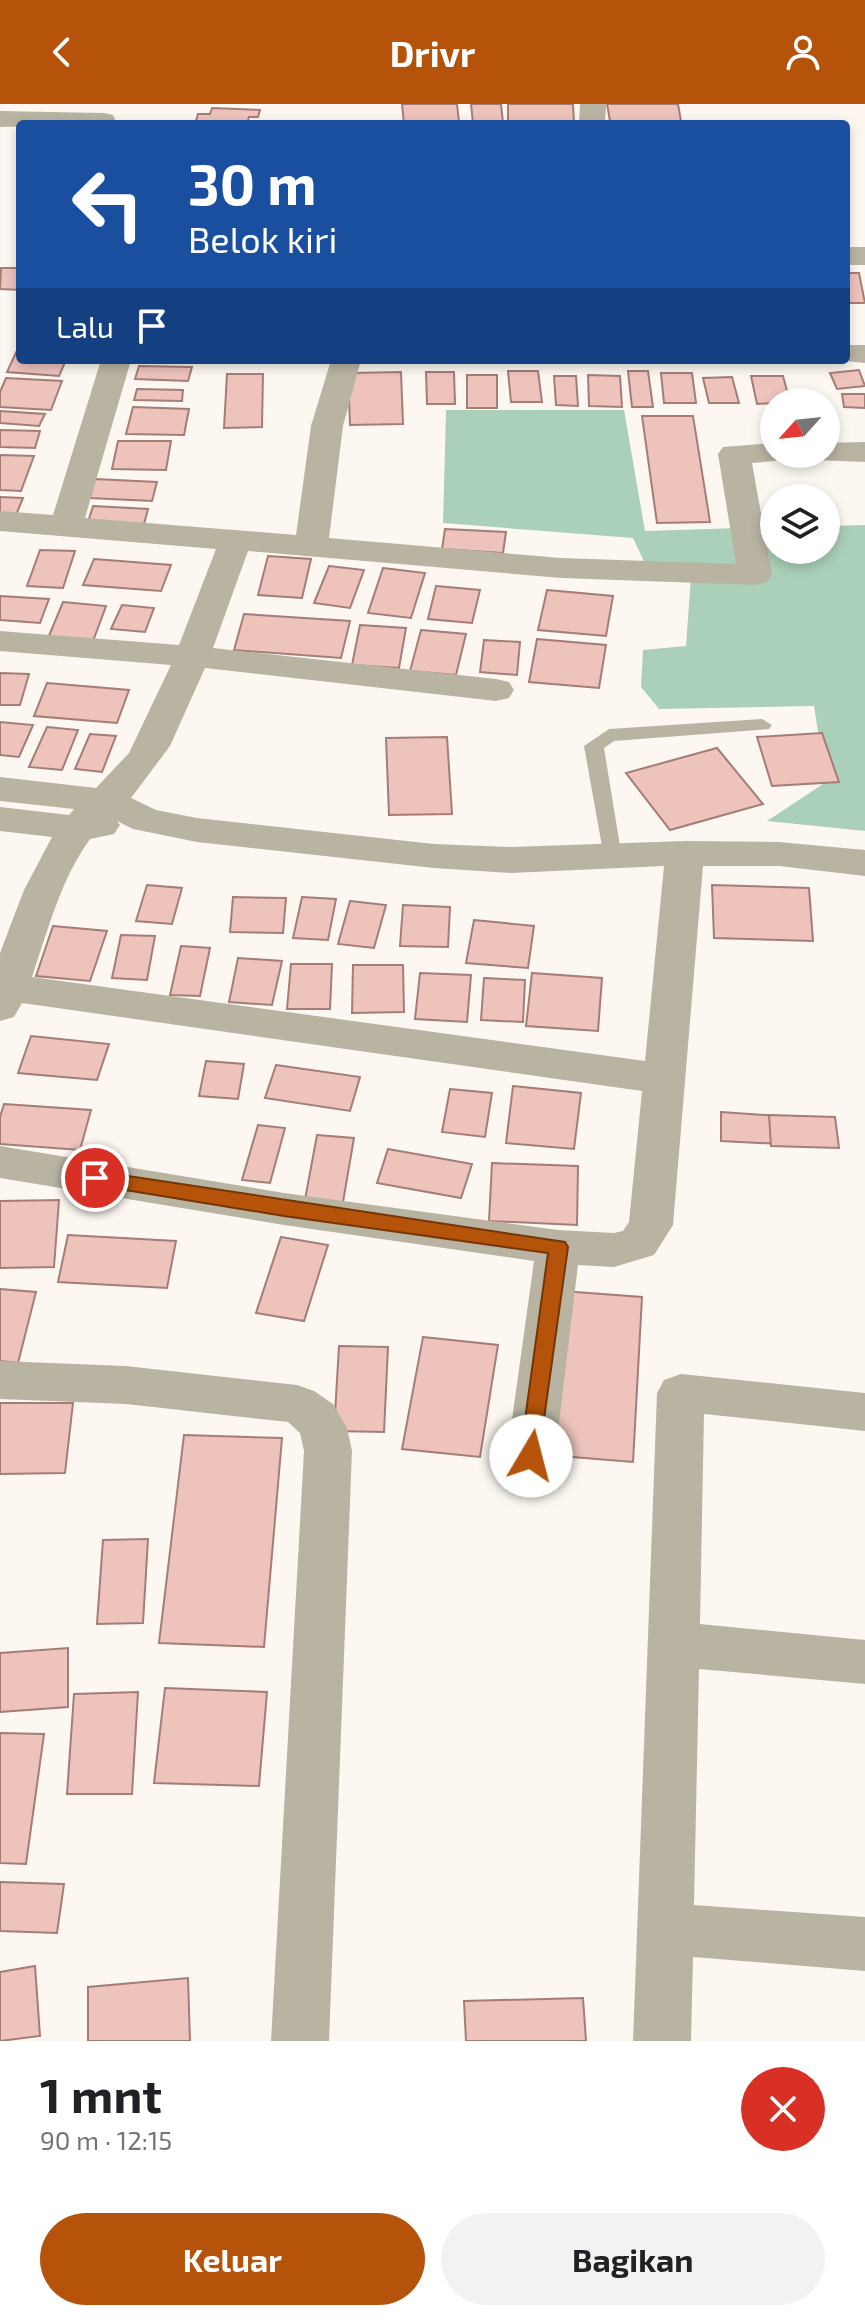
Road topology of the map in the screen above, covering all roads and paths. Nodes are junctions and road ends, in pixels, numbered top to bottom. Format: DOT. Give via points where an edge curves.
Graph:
graph roads {
  1 [pos="108,116"];
  2 [pos="0,119"];
  3 [pos="115,364"];
  4 [pos="345,364"];
  5 [pos="865,452"];
  6 [pos="760,453"];
  7 [pos="840,453"];
  8 [pos="0,521"];
  9 [pos="66,526"];
  10 [pos="235,542"];
  11 [pos="311,545"];
  12 [pos="0,641"];
  13 [pos="190,656"];
  14 [pos="496,690"];
  15 [pos="762,725"];
  16 [pos="0,789"];
  17 [pos="107,801"];
  18 [pos="0,819"];
  19 [pos="146,820"];
  20 [pos="78,828"];
  21 [pos="685,853"];
  22 [pos="612,858"];
  23 [pos="865,863"];
  24 [pos="3,993"];
  25 [pos="664,1079"];
  26 [pos="0,1162"];
  27 [pos="558,1247"];
  28 [pos="0,1380"];
  29 [pos="865,1412"];
  30 [pos="531,1456"];
  31 [pos="674,1644"];
  32 [pos="865,1662"];
  33 [pos="665,1929"];
  34 [pos="865,1944"];
  35 [pos="300,2041"];
  36 [pos="662,2041"];
  1 -- 2 [label="street"];
  3 -- 9 [label="street"];
  4 -- 11 [label="street" via="327,426"];
  5 -- 7 [label="street"];
  6 -- 11 [label="street" via="734,454 755,575 561,568"];
  8 -- 9 [label="street"];
  9 -- 10 [label="street"];
  10 -- 11 [label="street"];
  10 -- 13 [label="street"];
  12 -- 13 [label="street"];
  13 -- 14 [label="street"];
  13 -- 17 [label="street" via="151,749"];
  15 -- 22 [label="lane" via="609,735 598,741 594,746"];
  16 -- 17 [label="street"];
  17 -- 19 [label="street"];
  17 -- 20 [label="street"];
  18 -- 20 [label="street"];
  19 -- 20 [label="street"];
  19 -- 22 [label="street" via="283,842 434,856"];
  20 -- 24 [label="street" via="37,907"];
  21 -- 22 [label="street"];
  21 -- 23 [label="street" via="779,854"];
  21 -- 25 [label="street"];
  24 -- 25 [label="street"];
  25 -- 27 [label="street" via="651,1225 638,1243 614,1250"];
  26 -- 27 [label="street"];
  27 -- 30 [label="street"];
  28 -- 35 [label="street" via="126,1385 297,1404 313,1412 325,1429"];
  29 -- 31 [label="street" via="681,1393"];
  31 -- 32 [label="street"];
  31 -- 33 [label="street"];
  33 -- 34 [label="street"];
  33 -- 36 [label="street"];
}
